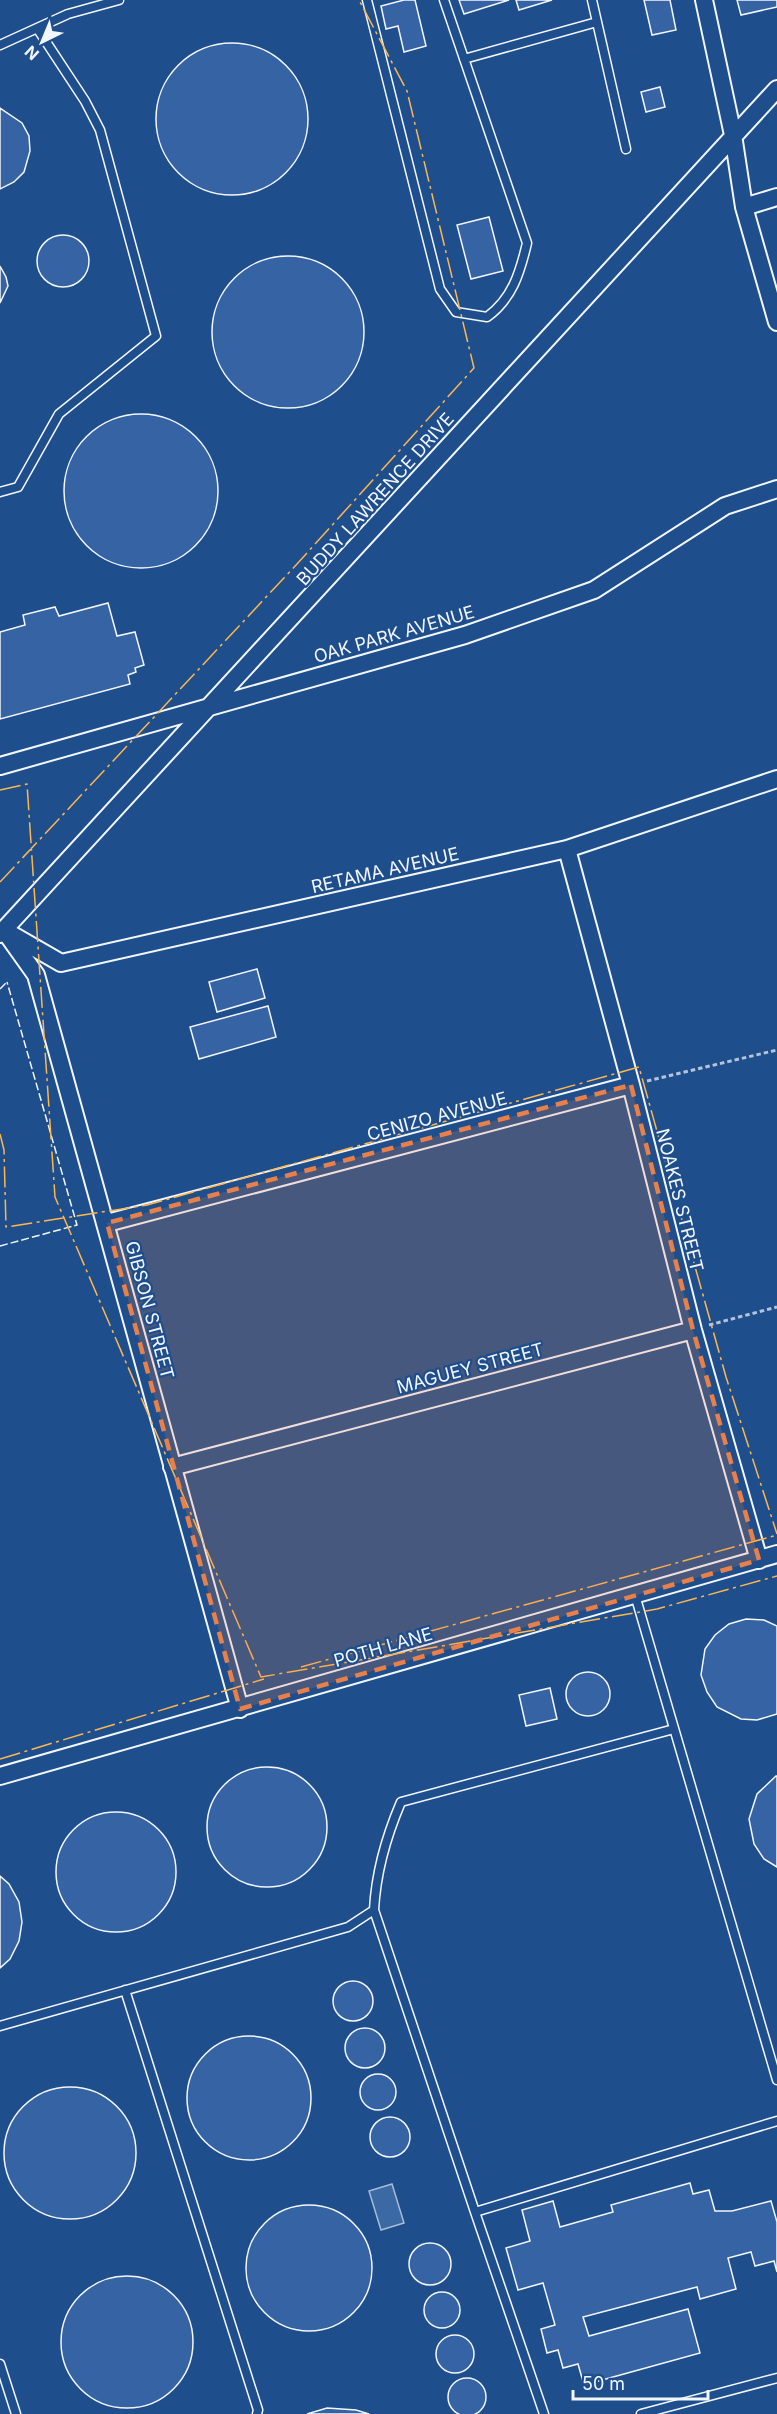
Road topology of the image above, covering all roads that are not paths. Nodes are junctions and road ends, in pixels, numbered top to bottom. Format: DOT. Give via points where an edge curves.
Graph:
graph roads {
  1 [pos="119,0"];
  2 [pos="367,0"];
  3 [pos="444,0"];
  4 [pos="592,0"];
  5 [pos="704,0"];
  6 [pos="597,22"];
  7 [pos="37,28"];
  8 [pos="0,45"];
  9 [pos="464,59"];
  10 [pos="777,89"];
  11 [pos="733,135"];
  12 [pos="626,149"];
  13 [pos="777,197"];
  14 [pos="744,207"];
  15 [pos="777,322"];
  16 [pos="777,489"];
  17 [pos="0,492"];
  18 [pos="211,708"];
  19 [pos="0,766"];
  20 [pos="777,779"];
  21 [pos="567,849"];
  22 [pos="2,932"];
  23 [pos="631,1084"];
  24 [pos="107,1223"];
  25 [pos="693,1330"];
  26 [pos="172,1467"];
  27 [pos="777,1554"];
  28 [pos="759,1560"];
  29 [pos="635,1595"];
  30 [pos="240,1709"];
  31 [pos="674,1729"];
  32 [pos="0,1776"];
  33 [pos="374,1910"];
  34 [pos="125,1990"];
  35 [pos="0,2026"];
  36 [pos="777,2080"];
  37 [pos="777,2121"];
  38 [pos="475,2212"];
  39 [pos="0,2364"];
  40 [pos="777,2378"];
  41 [pos="16,2414"];
  42 [pos="257,2414"];
  43 [pos="544,2414"];
  44 [pos="642,2414"];
  1 -- 7 [label="lane" via="68,14"];
  2 -- 9 [label="lane" via="440,289 456,312 487,317 501,306 519,275 527,243"];
  3 -- 9 [label="lane"];
  4 -- 6 [label="lane"];
  5 -- 11 [label="street"];
  6 -- 9 [label="lane"];
  6 -- 12 [label="lane"];
  7 -- 8 [label="lane"];
  7 -- 17 [label="lane" via="85,100 100,130 156,336 59,414 18,487"];
  10 -- 11 [label="street, BUDDY LAWRENCE DRIVE"];
  11 -- 14 [label="street"];
  11 -- 18 [label="street, BUDDY LAWRENCE DRIVE"];
  13 -- 14 [label="street"];
  14 -- 15 [label="street"];
  16 -- 18 [label="street, OAK PARK AVENUE" via="725,506 594,590 465,635"];
  18 -- 19 [label="street, OAK PARK AVENUE"];
  18 -- 22 [label="street, BUDDY LAWRENCE DRIVE"];
  20 -- 21 [label="street, RETAMA AVENUE"];
  21 -- 22 [label="street, RETAMA AVENUE" via="61,963"];
  21 -- 23 [label="street, NOAKES STREET"];
  22 -- 24 [label="street, GIBSON STREET" via="36,975"];
  23 -- 24 [label="street, CENIZO AVENUE"];
  23 -- 25 [label="street, NOAKES STREET"];
  24 -- 26 [label="street, GIBSON STREET"];
  25 -- 26 [label="street, MAGUEY STREET"];
  25 -- 28 [label="street, NOAKES STREET"];
  26 -- 30 [label="street, GIBSON STREET"];
  27 -- 28 [label="street, POTH LANE"];
  28 -- 29 [label="street, POTH LANE"];
  29 -- 30 [label="street, POTH LANE"];
  29 -- 31 [label="lane"];
  30 -- 32 [label="street, POTH LANE"];
  31 -- 33 [label="lane" via="401,1802 375,1881"];
  31 -- 36 [label="lane"];
  33 -- 34 [label="lane" via="348,1927"];
  33 -- 38 [label="lane"];
  34 -- 35 [label="lane"];
  34 -- 42 [label="lane"];
  37 -- 38 [label="lane"];
  38 -- 43 [label="lane"];
  39 -- 41 [label="lane"];
  40 -- 44 [label="lane"];
}
